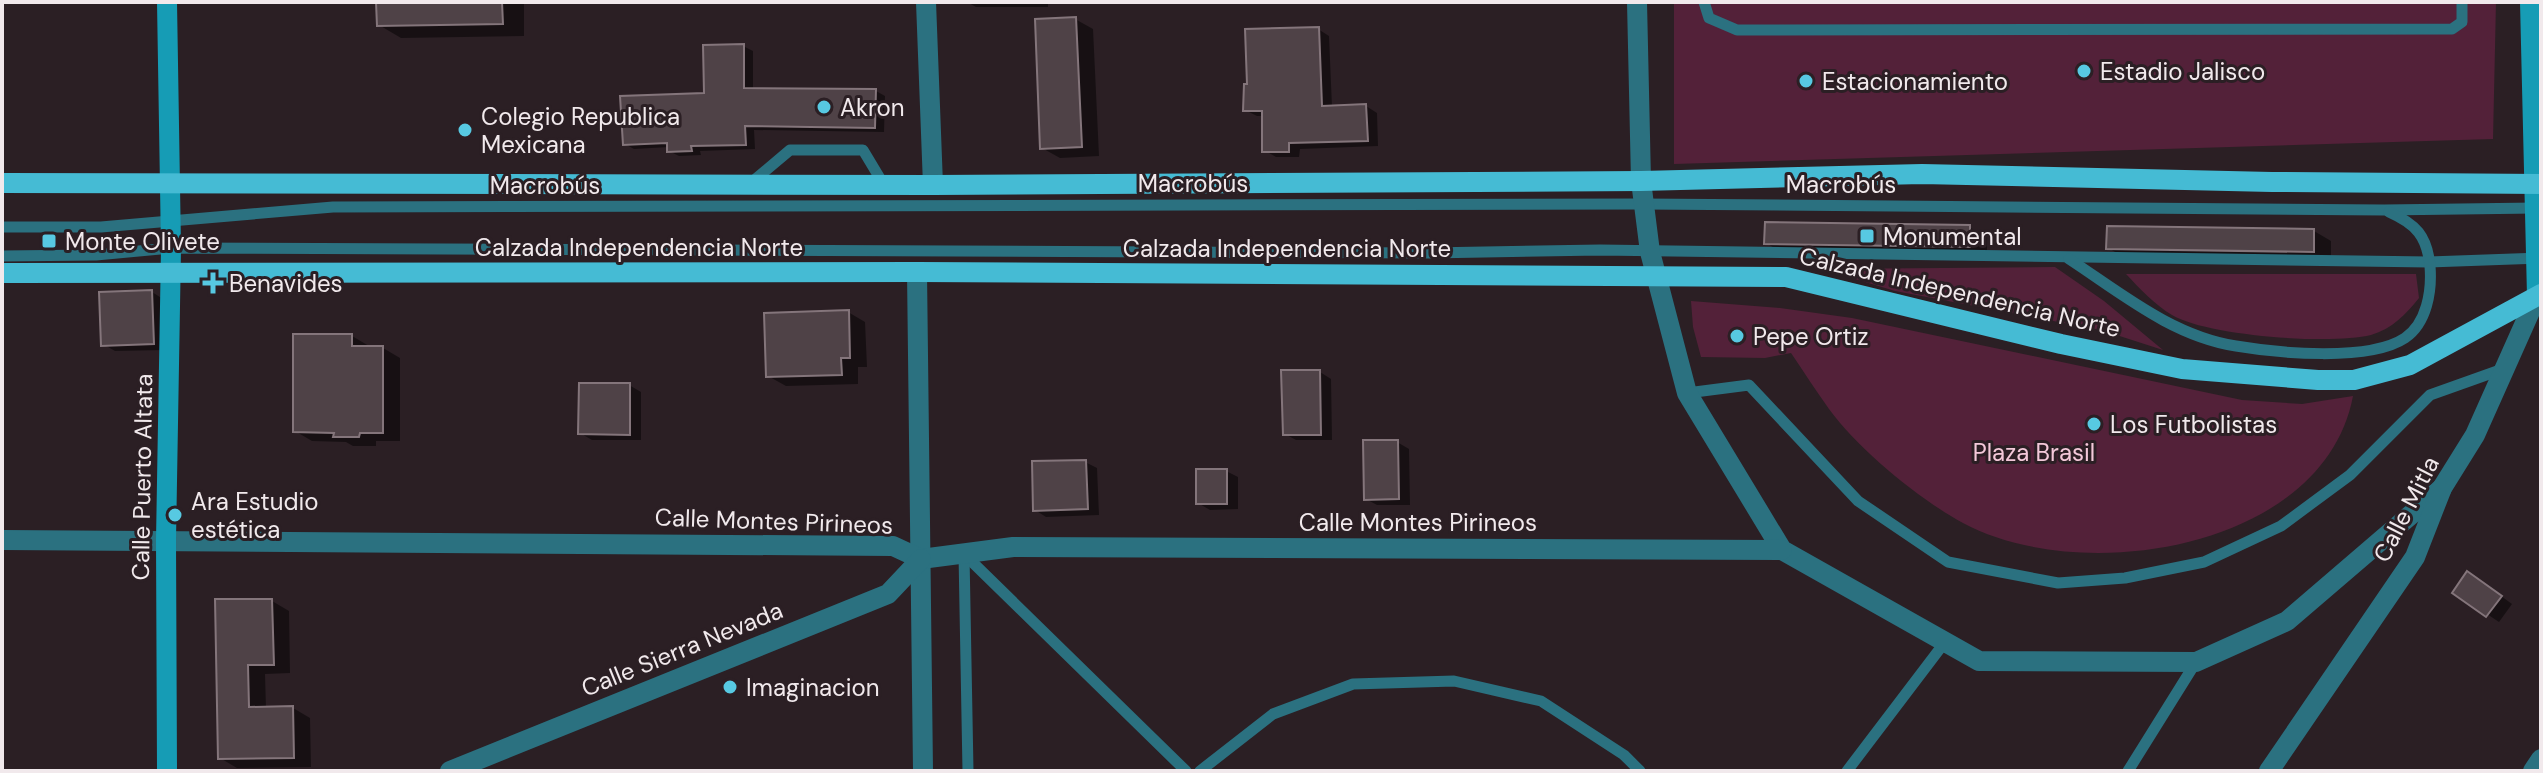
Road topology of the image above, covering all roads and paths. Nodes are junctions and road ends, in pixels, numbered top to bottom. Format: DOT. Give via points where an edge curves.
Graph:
graph roads {
  1 [pos="167,2"];
  2 [pos="926,2"];
  3 [pos="1637,2"];
  4 [pos="1704,2"];
  5 [pos="2462,2"];
  6 [pos="2530,2"];
  7 [pos="2536,102"];
  8 [pos="1641,181"];
  9 [pos="2,183"];
  10 [pos="751,183"];
  11 [pos="170,184"];
  12 [pos="2537,184"];
  13 [pos="884,185"];
  14 [pos="933,185"];
  15 [pos="1642,204"];
  16 [pos="2538,208"];
  17 [pos="2384,210"];
  18 [pos="171,220"];
  19 [pos="2,227"];
  20 [pos="171,248"];
  21 [pos="1650,252"];
  22 [pos="2,256"];
  23 [pos="2539,258"];
  24 [pos="2068,259"];
  25 [pos="2429,262"];
  26 [pos="917,272"];
  27 [pos="2,273"];
  28 [pos="171,273"];
  29 [pos="1657,276"];
  30 [pos="2539,295"];
  31 [pos="2506,368"];
  32 [pos="1687,393"];
  33 [pos="2442,488"];
  34 [pos="2,540"];
  35 [pos="166,540"];
  36 [pos="1782,550"];
  37 [pos="964,554"];
  38 [pos="921,559"];
  39 [pos="1945,642"];
  40 [pos="2196,662"];
  41 [pos="2541,759"];
  42 [pos="167,771"];
  43 [pos="450,771"];
  44 [pos="923,771"];
  45 [pos="968,771"];
  46 [pos="1186,771"];
  47 [pos="1200,771"];
  48 [pos="1640,771"];
  49 [pos="1847,771"];
  50 [pos="2128,771"];
  51 [pos="2269,771"];
  52 [pos="2533,771"];
  1 -- 11 [label="street, Calle Puerto Altata"];
  2 -- 14 [label="street"];
  3 -- 8 [label="street"];
  4 -- 5 [label="lane" via="1709,18 1737,30 2452,29 2462,22"];
  6 -- 7 [label="street"];
  7 -- 12 [label="street"];
  8 -- 12 [label="main road" via="1922,174"];
  8 -- 14 [label="main road"];
  8 -- 15 [label="street"];
  9 -- 11 [label="main road"];
  10 -- 11 [label="main road"];
  10 -- 13 [label="main road"];
  10 -- 13 [label="lane" via="790,150 863,150"];
  11 -- 18 [label="street, Calle Puerto Altata"];
  12 -- 16 [label="street"];
  13 -- 14 [label="main road"];
  15 -- 17 [label="lane, Macrobús"];
  15 -- 18 [label="lane, Macrobús" via="333,207"];
  15 -- 21 [label="street"];
  16 -- 17 [label="lane, Macrobús"];
  16 -- 23 [label="street"];
  17 -- 25 [label="lane" via="2419,232 2428,246"];
  18 -- 19 [label="lane, Macrobús" via="101,227"];
  18 -- 20 [label="street, Calle Puerto Altata"];
  20 -- 21 [label="lane"];
  20 -- 22 [label="lane"];
  20 -- 28 [label="street, Calle Puerto Altata"];
  21 -- 24 [label="lane"];
  21 -- 29 [label="street"];
  23 -- 25 [label="lane"];
  23 -- 30 [label="street"];
  24 -- 25 [label="lane"];
  24 -- 25 [label="lane" via="2177,329 2233,346 2301,353 2352,352 2403,339 2417,327 2425,309"];
  26 -- 28 [label="main road, Calzada Independencia Norte"];
  26 -- 29 [label="main road, Calzada Independencia Norte"];
  26 -- 38 [label="street"];
  27 -- 28 [label="main road, Calzada Independencia Norte"];
  28 -- 35 [label="street, Calle Puerto Altata"];
  29 -- 30 [label="main road, Calzada Independencia Norte" via="1786,277 2182,369 2318,380 2354,380 2410,365"];
  29 -- 32 [label="street"];
  30 -- 31 [label="street, Calle Mitla"];
  31 -- 32 [label="lane" via="2430,395 2350,475 2281,526 2204,562 2125,578 2058,583 1948,562 1858,501 1749,385"];
  31 -- 33 [label="street, Calle Mitla" via="2475,435"];
  32 -- 36 [label="street"];
  33 -- 40 [label="street" via="2287,621"];
  33 -- 51 [label="street, Calle Mitla" via="2415,557"];
  34 -- 35 [label="street, Calle Montes Pirineos"];
  35 -- 38 [label="street, Calle Montes Pirineos" via="893,546"];
  35 -- 42 [label="street, Calle Puerto Altata"];
  36 -- 37 [label="street, Calle Montes Pirineos" via="1013,547"];
  36 -- 39 [label="street"];
  37 -- 38 [label="street, Calle Montes Pirineos"];
  37 -- 45 [label="lane"];
  37 -- 46 [label="lane"];
  38 -- 43 [label="street, Calle Sierra Nevada" via="888,594"];
  38 -- 44 [label="street"];
  39 -- 40 [label="street" via="1979,661"];
  39 -- 49 [label="lane"];
  40 -- 50 [label="lane"];
  41 -- 52 [label="street"];
  47 -- 48 [label="lane" via="1273,714 1353,684 1454,681 1541,701"];
}
